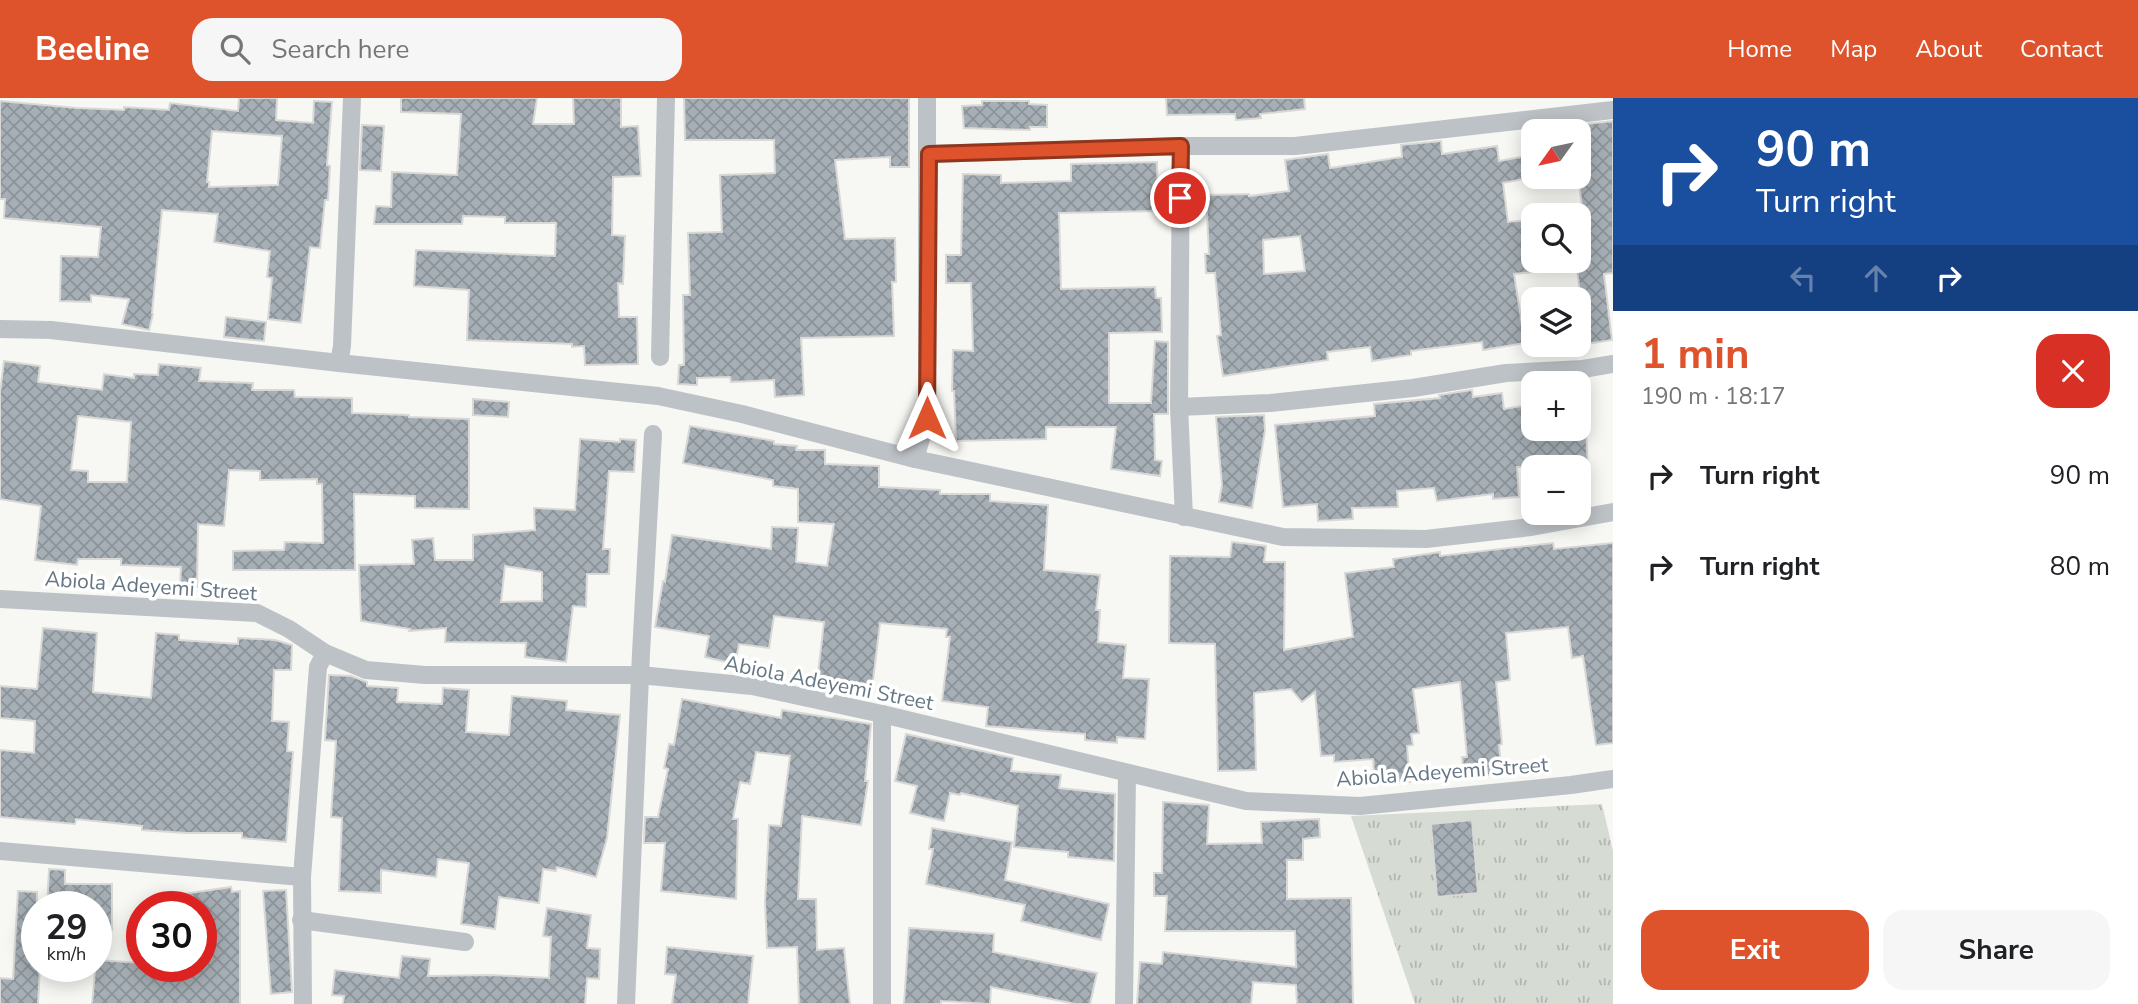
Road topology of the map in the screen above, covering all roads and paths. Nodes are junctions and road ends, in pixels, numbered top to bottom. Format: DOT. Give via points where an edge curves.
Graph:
graph roads {
  1 [pos="352,98"];
  2 [pos="666,98"];
  3 [pos="927,98"];
  4 [pos="1613,110"];
  5 [pos="1181,146"];
  6 [pos="929,154"];
  7 [pos="0,329"];
  8 [pos="660,357"];
  9 [pos="339,363"];
  10 [pos="1613,364"];
  11 [pos="1179,407"];
  12 [pos="653,433"];
  13 [pos="915,459"];
  14 [pos="1613,512"];
  15 [pos="1184,517"];
  16 [pos="0,598"];
  17 [pos="325,653"];
  18 [pos="640,675"];
  19 [pos="882,714"];
  20 [pos="1127,774"];
  21 [pos="1613,779"];
  22 [pos="0,851"];
  23 [pos="302,877"];
  24 [pos="302,920"];
  25 [pos="465,942"];
  26 [pos="303,1004"];
  27 [pos="626,1004"];
  28 [pos="881,1004"];
  29 [pos="1124,1004"];
  1 -- 9 [label="street"];
  2 -- 8 [label="street"];
  3 -- 6 [label="street"];
  4 -- 5 [label="street" via="1295,146"];
  5 -- 6 [label="street"];
  5 -- 11 [label="street"];
  6 -- 13 [label="street" via="927,418"];
  7 -- 9 [label="street" via="51,330"];
  9 -- 13 [label="street" via="658,396"];
  10 -- 11 [label="street" via="1270,403"];
  11 -- 15 [label="street"];
  12 -- 18 [label="street"];
  13 -- 15 [label="street"];
  14 -- 15 [label="street" via="1426,539 1283,537"];
  16 -- 17 [label="street, Abiola Adeyemi Street" via="257,613"];
  17 -- 18 [label="street, Abiola Adeyemi Street" via="366,670 425,676"];
  17 -- 23 [label="street" via="318,667"];
  18 -- 19 [label="street, Abiola Adeyemi Street" via="752,686"];
  18 -- 27 [label="street"];
  19 -- 20 [label="street, Abiola Adeyemi Street"];
  19 -- 28 [label="street"];
  20 -- 21 [label="street, Abiola Adeyemi Street" via="1246,800 1360,806"];
  20 -- 29 [label="street"];
  22 -- 23 [label="street"];
  23 -- 24 [label="street"];
  24 -- 25 [label="street"];
  24 -- 26 [label="street"];
}
